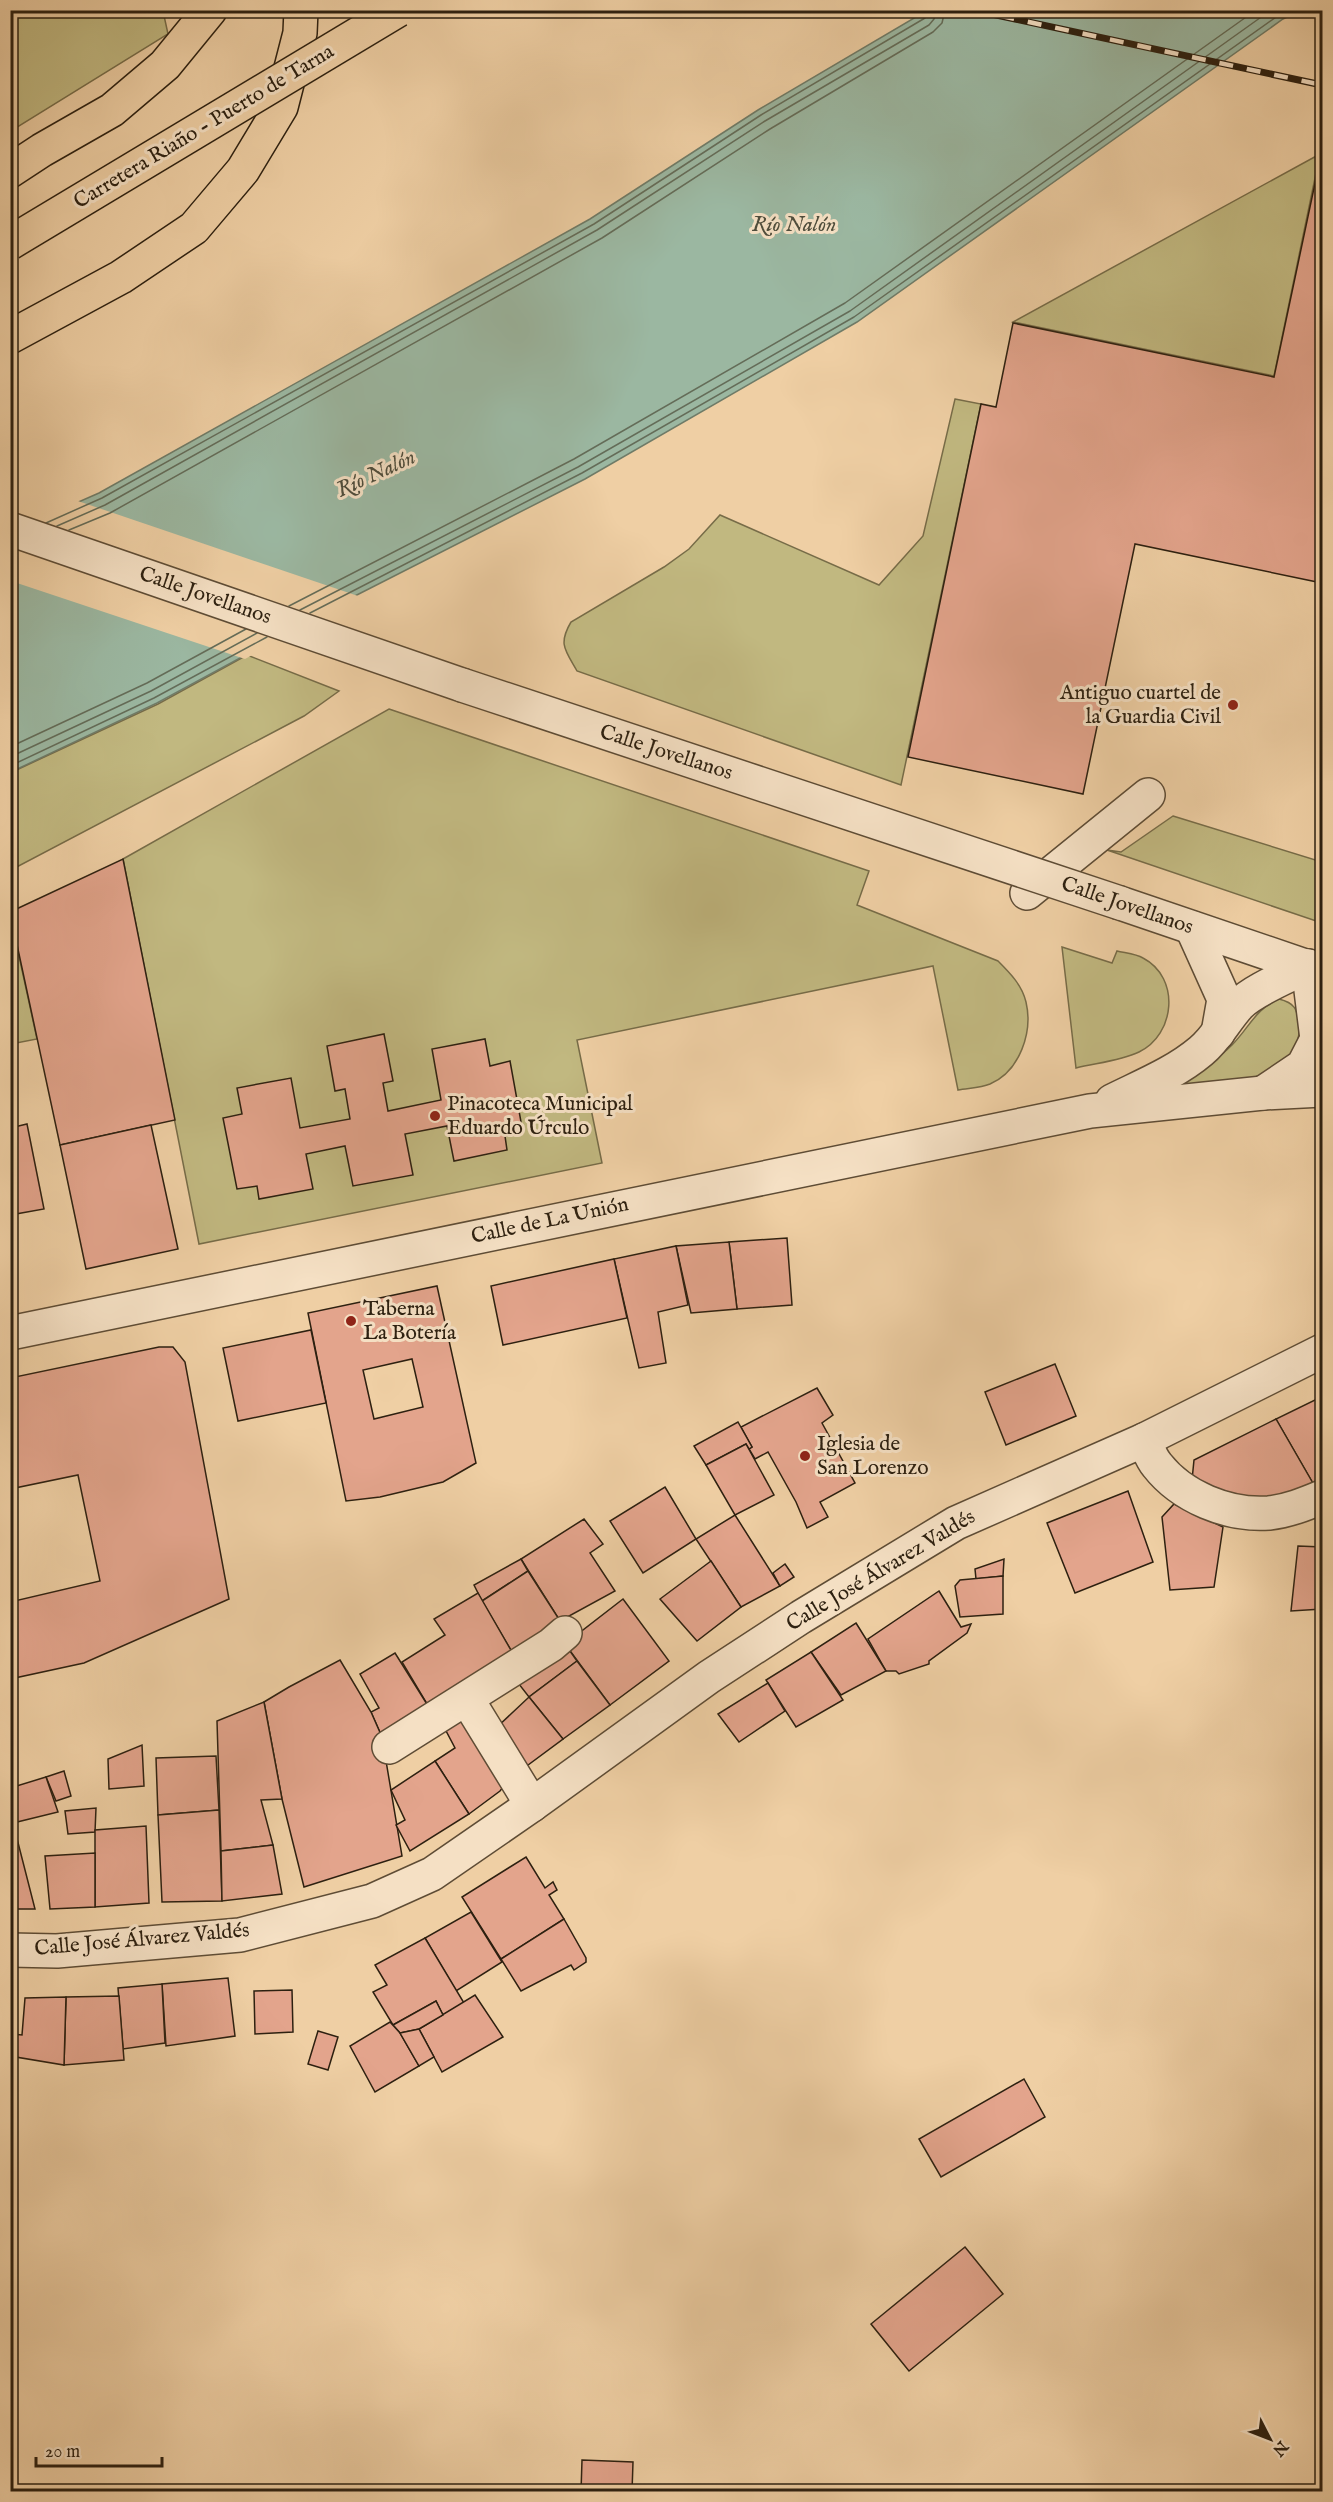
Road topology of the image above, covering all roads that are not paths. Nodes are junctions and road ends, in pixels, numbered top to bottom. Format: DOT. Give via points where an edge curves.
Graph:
graph roads {
  1 [pos="210,10"];
  2 [pos="301,10"];
  3 [pos="399,10"];
  4 [pos="10,171"];
  5 [pos="10,243"];
  6 [pos="10,337"];
  7 [pos="10,529"];
  8 [pos="1148,795"];
  9 [pos="1027,893"];
  10 [pos="1192,928"];
  11 [pos="1315,969"];
  12 [pos="1218,1035"];
  13 [pos="1323,1090"];
  14 [pos="1263,1094"];
  15 [pos="1090,1112"];
  16 [pos="10,1333"];
  17 [pos="1323,1351"];
  18 [pos="1144,1440"];
  19 [pos="1323,1497"];
  20 [pos="565,1633"];
  21 [pos="467,1699"];
  22 [pos="388,1747"];
  23 [pos="532,1805"];
  24 [pos="10,1950"];
  1 -- 4 [label="main road" via="165,65 112,110"];
  2 -- 6 [label="main road" via="300,33 281,107 243,170 194,228 121,277"];
  3 -- 5 [label="main road, Carretera Riaño - Puerto de Tarna, bridge"];
  7 -- 10 [label="street, Calle Jovellanos, bridge" via="473,689"];
  8 -- 9 [label="street"];
  10 -- 11 [label="street, Calle Jovellanos"];
  10 -- 12 [label="street" via="1224,999"];
  11 -- 12 [label="street, Calle de La Unión" via="1272,984 1240,1004"];
  11 -- 14 [label="street, Calle de La Unión" via="1317,1039 1303,1066"];
  12 -- 15 [label="street, Calle de La Unión" via="1169,1074"];
  13 -- 14 [label="street, Calle de La Unión"];
  14 -- 15 [label="street, Calle de La Unión"];
  15 -- 16 [label="street, Calle de La Unión"];
  17 -- 18 [label="street, Calle José Álvarez Valdés"];
  18 -- 19 [label="street" via="1156,1464 1178,1487 1216,1507 1269,1513 1297,1508"];
  18 -- 23 [label="street, Calle José Álvarez Valdés" via="956,1523 709,1677"];
  20 -- 21 [label="street"];
  21 -- 22 [label="street"];
  21 -- 23 [label="street"];
  23 -- 24 [label="street, Calle José Álvarez Valdés" via="432,1874 372,1901 240,1935 57,1951"];
}
